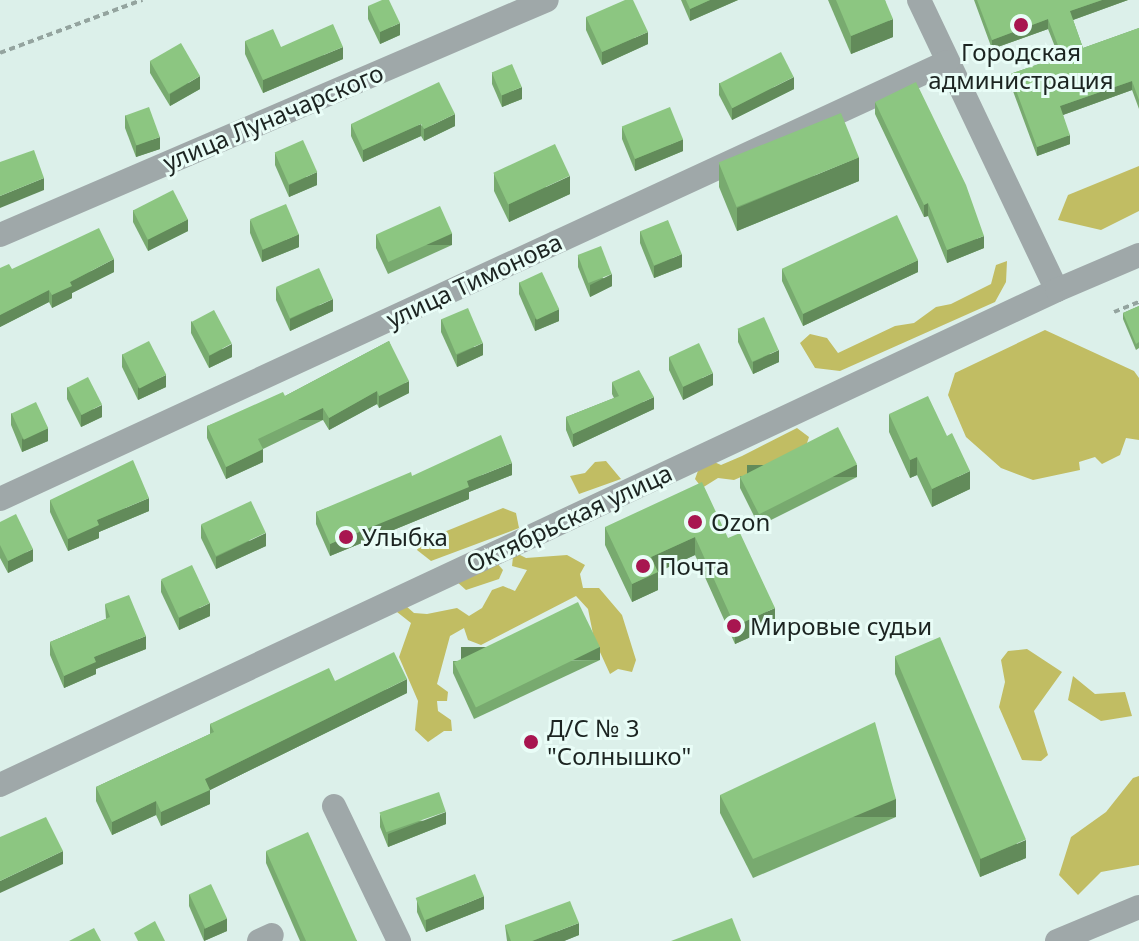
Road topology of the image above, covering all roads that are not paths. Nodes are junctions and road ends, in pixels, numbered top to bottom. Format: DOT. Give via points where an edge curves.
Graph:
graph roads {
  1 [pos="547,0"];
  2 [pos="919,0"];
  3 [pos="947,62"];
  4 [pos="0,235"];
  5 [pos="1139,255"];
  6 [pos="1057,290"];
  7 [pos="0,499"];
  8 [pos="0,785"];
  9 [pos="334,806"];
  10 [pos="1139,907"];
  11 [pos="399,941"];
  12 [pos="1057,941"];
  1 -- 4 [label="street, улица Луначарского"];
  2 -- 3 [label="street"];
  3 -- 6 [label="street"];
  3 -- 7 [label="street, улица Тимонова"];
  5 -- 6 [label="street, Октябрьская улица"];
  6 -- 8 [label="street, Октябрьская улица"];
  9 -- 11 [label="street"];
  10 -- 12 [label="street"];
}
